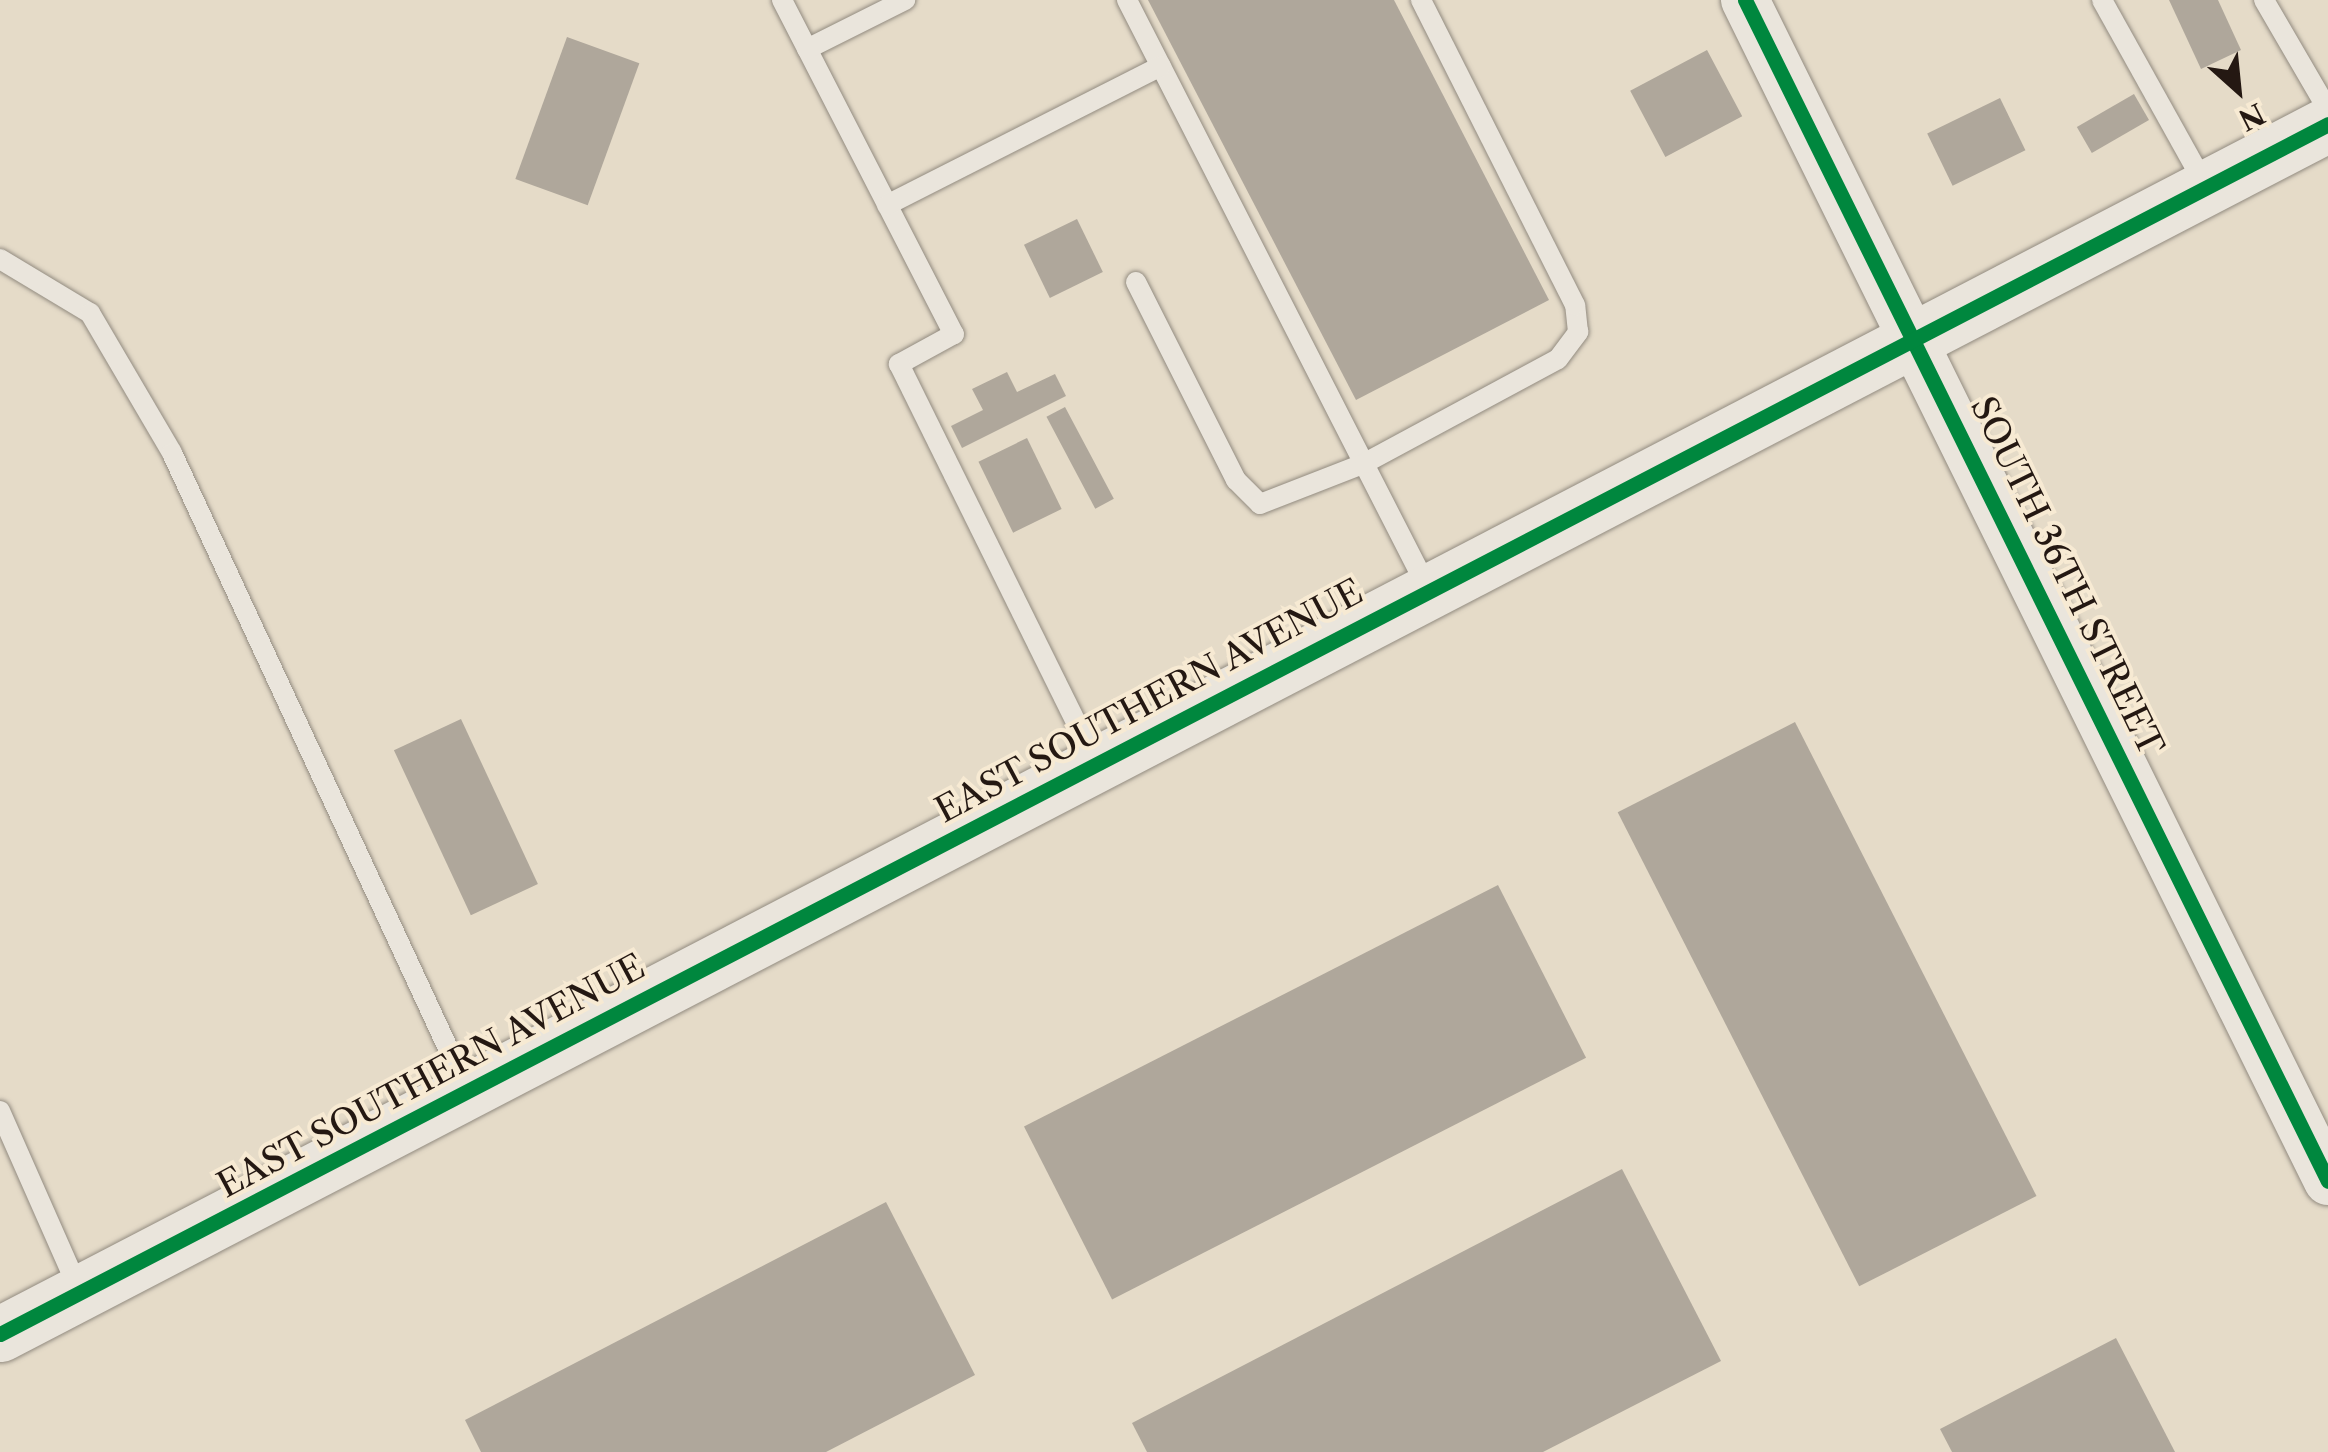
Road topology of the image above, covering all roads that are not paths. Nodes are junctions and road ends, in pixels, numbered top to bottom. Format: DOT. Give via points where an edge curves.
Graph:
graph roads {
  1 [pos="782,0"];
  2 [pos="905,0"];
  3 [pos="1127,0"];
  4 [pos="1420,0"];
  5 [pos="2264,0"];
  6 [pos="1752,2"];
  7 [pos="2100,4"];
  8 [pos="808,49"];
  9 [pos="1161,66"];
  10 [pos="2328,110"];
  11 [pos="2328,124"];
  12 [pos="2206,187"];
  13 [pos="887,205"];
  14 [pos="0,260"];
  15 [pos="1136,282"];
  16 [pos="1918,335"];
  17 [pos="1365,462"];
  18 [pos="1428,589"];
  19 [pos="1096,762"];
  20 [pos="468,1090"];
  21 [pos="0,1111"];
  22 [pos="2328,1181"];
  23 [pos="80,1292"];
  24 [pos="0,1334"];
  1 -- 8 [label="lane"];
  2 -- 8 [label="lane"];
  3 -- 9 [label="lane"];
  4 -- 17 [label="lane" via="1574,305 1578,332 1558,358"];
  5 -- 10 [label="lane"];
  6 -- 16 [label="street, SOUTH 36TH STREET"];
  7 -- 12 [label="lane"];
  8 -- 13 [label="lane"];
  9 -- 13 [label="lane"];
  9 -- 17 [label="lane"];
  11 -- 12 [label="main road, EAST SOUTHERN AVENUE"];
  12 -- 16 [label="main road, EAST SOUTHERN AVENUE"];
  13 -- 19 [label="lane" via="954,334 899,364"];
  14 -- 20 [label="lane" via="90,313 172,453"];
  15 -- 17 [label="lane" via="1236,480 1260,504"];
  16 -- 18 [label="main road, EAST SOUTHERN AVENUE"];
  16 -- 22 [label="street, SOUTH 36TH STREET"];
  17 -- 18 [label="lane"];
  18 -- 19 [label="main road, EAST SOUTHERN AVENUE"];
  19 -- 20 [label="main road, EAST SOUTHERN AVENUE"];
  20 -- 23 [label="main road, EAST SOUTHERN AVENUE"];
  21 -- 23 [label="lane"];
  23 -- 24 [label="main road, EAST SOUTHERN AVENUE"];
}
